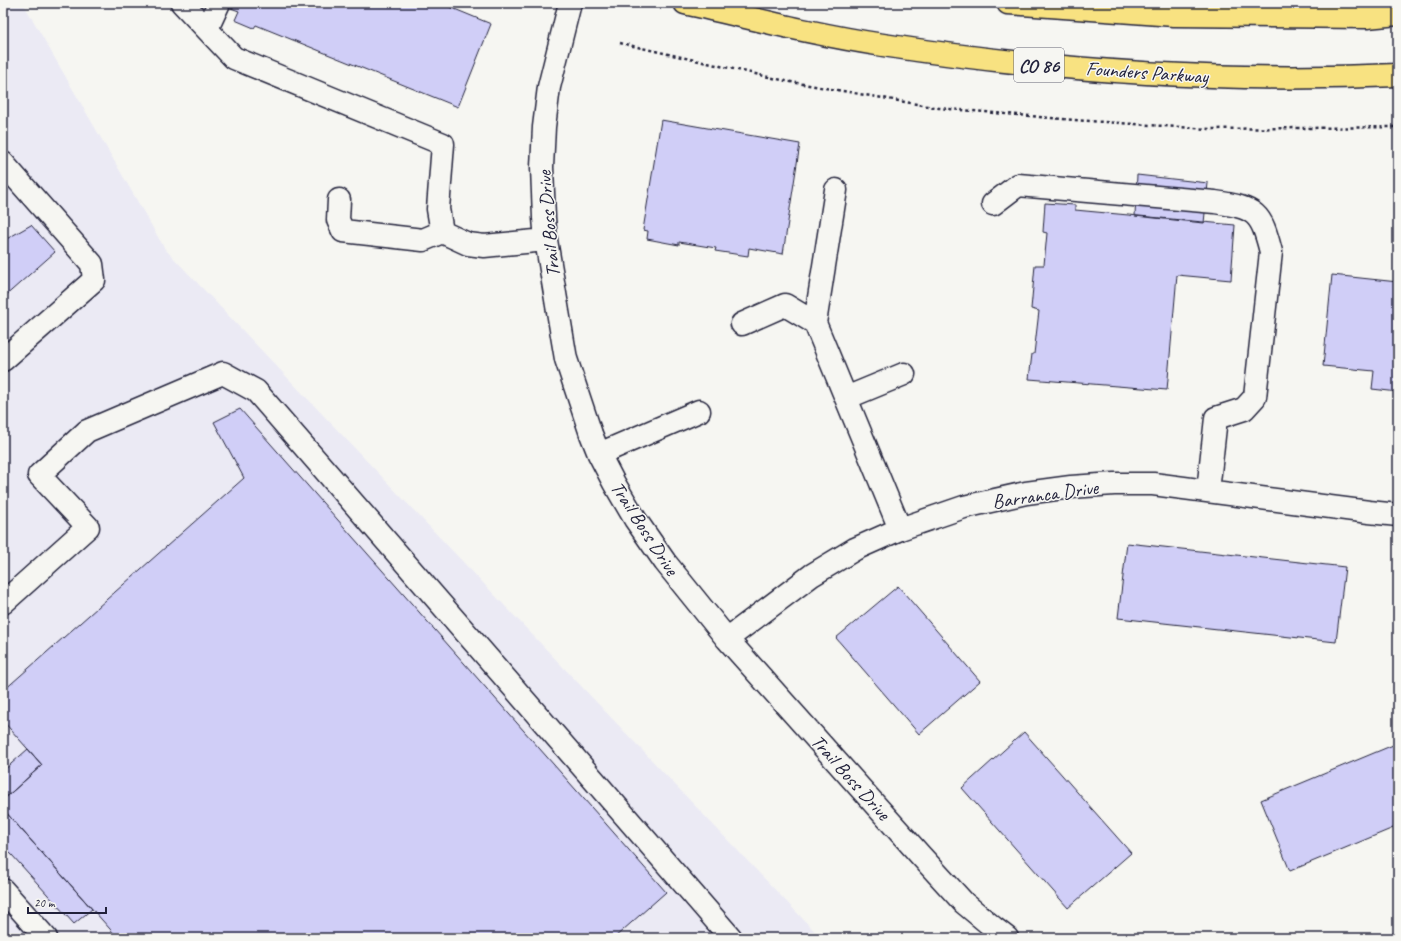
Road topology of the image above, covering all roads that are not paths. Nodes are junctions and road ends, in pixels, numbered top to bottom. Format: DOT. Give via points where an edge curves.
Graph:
graph roads {
  1 [pos="219,3"];
  2 [pos="570,3"];
  3 [pos="685,3"];
  4 [pos="1008,3"];
  5 [pos="188,6"];
  6 [pos="1398,14"];
  7 [pos="207,29"];
  8 [pos="1398,75"];
  9 [pos="3,163"];
  10 [pos="836,190"];
  11 [pos="339,200"];
  12 [pos="993,204"];
  13 [pos="442,232"];
  14 [pos="546,240"];
  15 [pos="815,323"];
  16 [pos="742,324"];
  17 [pos="3,360"];
  18 [pos="904,374"];
  19 [pos="846,398"];
  20 [pos="698,411"];
  21 [pos="599,454"];
  22 [pos="1208,490"];
  23 [pos="1398,515"];
  24 [pos="900,529"];
  25 [pos="3,603"];
  26 [pos="727,639"];
  27 [pos="3,890"];
  28 [pos="46,938"];
  29 [pos="731,938"];
  30 [pos="1007,938"];
  1 -- 7 [label="street"];
  2 -- 14 [label="street, Trail Boss Drive" via="549,87 544,127 542,167"];
  3 -- 8 [label="highway, Founders Parkway / CO 86" via="795,29 882,45 1016,63 1215,77 1355,78"];
  4 -- 6 [label="highway" via="1174,15 1367,17"];
  5 -- 7 [label="street"];
  7 -- 13 [label="street" via="234,58 443,144 438,209"];
  9 -- 17 [label="street" via="92,264 94,280"];
  10 -- 15 [label="street"];
  11 -- 13 [label="street" via="338,220 343,231 423,240"];
  12 -- 22 [label="street" via="1018,185 1215,202 1238,206 1258,216 1266,230 1271,252 1255,397 1244,409 1216,418"];
  13 -- 14 [label="street" via="468,244 484,246"];
  14 -- 21 [label="street, Trail Boss Drive" via="566,359"];
  15 -- 16 [label="street" via="785,306"];
  15 -- 19 [label="street"];
  18 -- 19 [label="street"];
  19 -- 24 [label="street"];
  20 -- 21 [label="street"];
  21 -- 26 [label="street, Trail Boss Drive" via="635,518 664,562"];
  22 -- 23 [label="street, Barranca Drive"];
  22 -- 24 [label="street, Barranca Drive" via="1153,484 1114,484 1026,492 964,507"];
  24 -- 26 [label="street, Barranca Drive" via="855,549 812,575"];
  25 -- 29 [label="street" via="88,527 39,475 87,431 223,373 256,392"];
  26 -- 30 [label="street, Trail Boss Drive" via="964,903"];
  27 -- 28 [label="street"];
}
